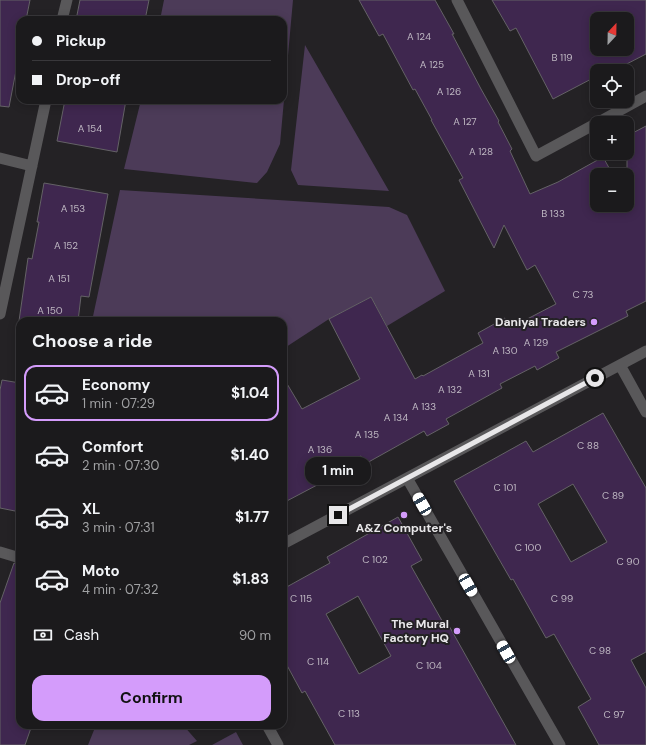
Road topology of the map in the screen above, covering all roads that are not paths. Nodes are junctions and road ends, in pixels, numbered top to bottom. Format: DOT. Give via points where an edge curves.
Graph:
graph roads {
  1 [pos="67,0"];
  2 [pos="457,0"];
  3 [pos="63,16"];
  4 [pos="646,96"];
  5 [pos="45,104"];
  6 [pos="610,116"];
  7 [pos="590,127"];
  8 [pos="0,158"];
  9 [pos="32,166"];
  10 [pos="0,314"];
  11 [pos="646,351"];
  12 [pos="620,364"];
  13 [pos="646,412"];
  14 [pos="407,478"];
  15 [pos="287,542"];
  16 [pos="0,552"];
  17 [pos="16,557"];
  18 [pos="269,729"];
  19 [pos="278,745"];
  20 [pos="560,745"];
  1 -- 3 [label="street"];
  2 -- 7 [label="street" via="536,156"];
  4 -- 6 [label="street"];
  5 -- 9 [label="street"];
  8 -- 9 [label="street"];
  9 -- 10 [label="street"];
  11 -- 12 [label="street"];
  12 -- 13 [label="street"];
  12 -- 14 [label="street"];
  14 -- 15 [label="street"];
  14 -- 20 [label="street"];
  16 -- 17 [label="street"];
  18 -- 19 [label="street"];
}
